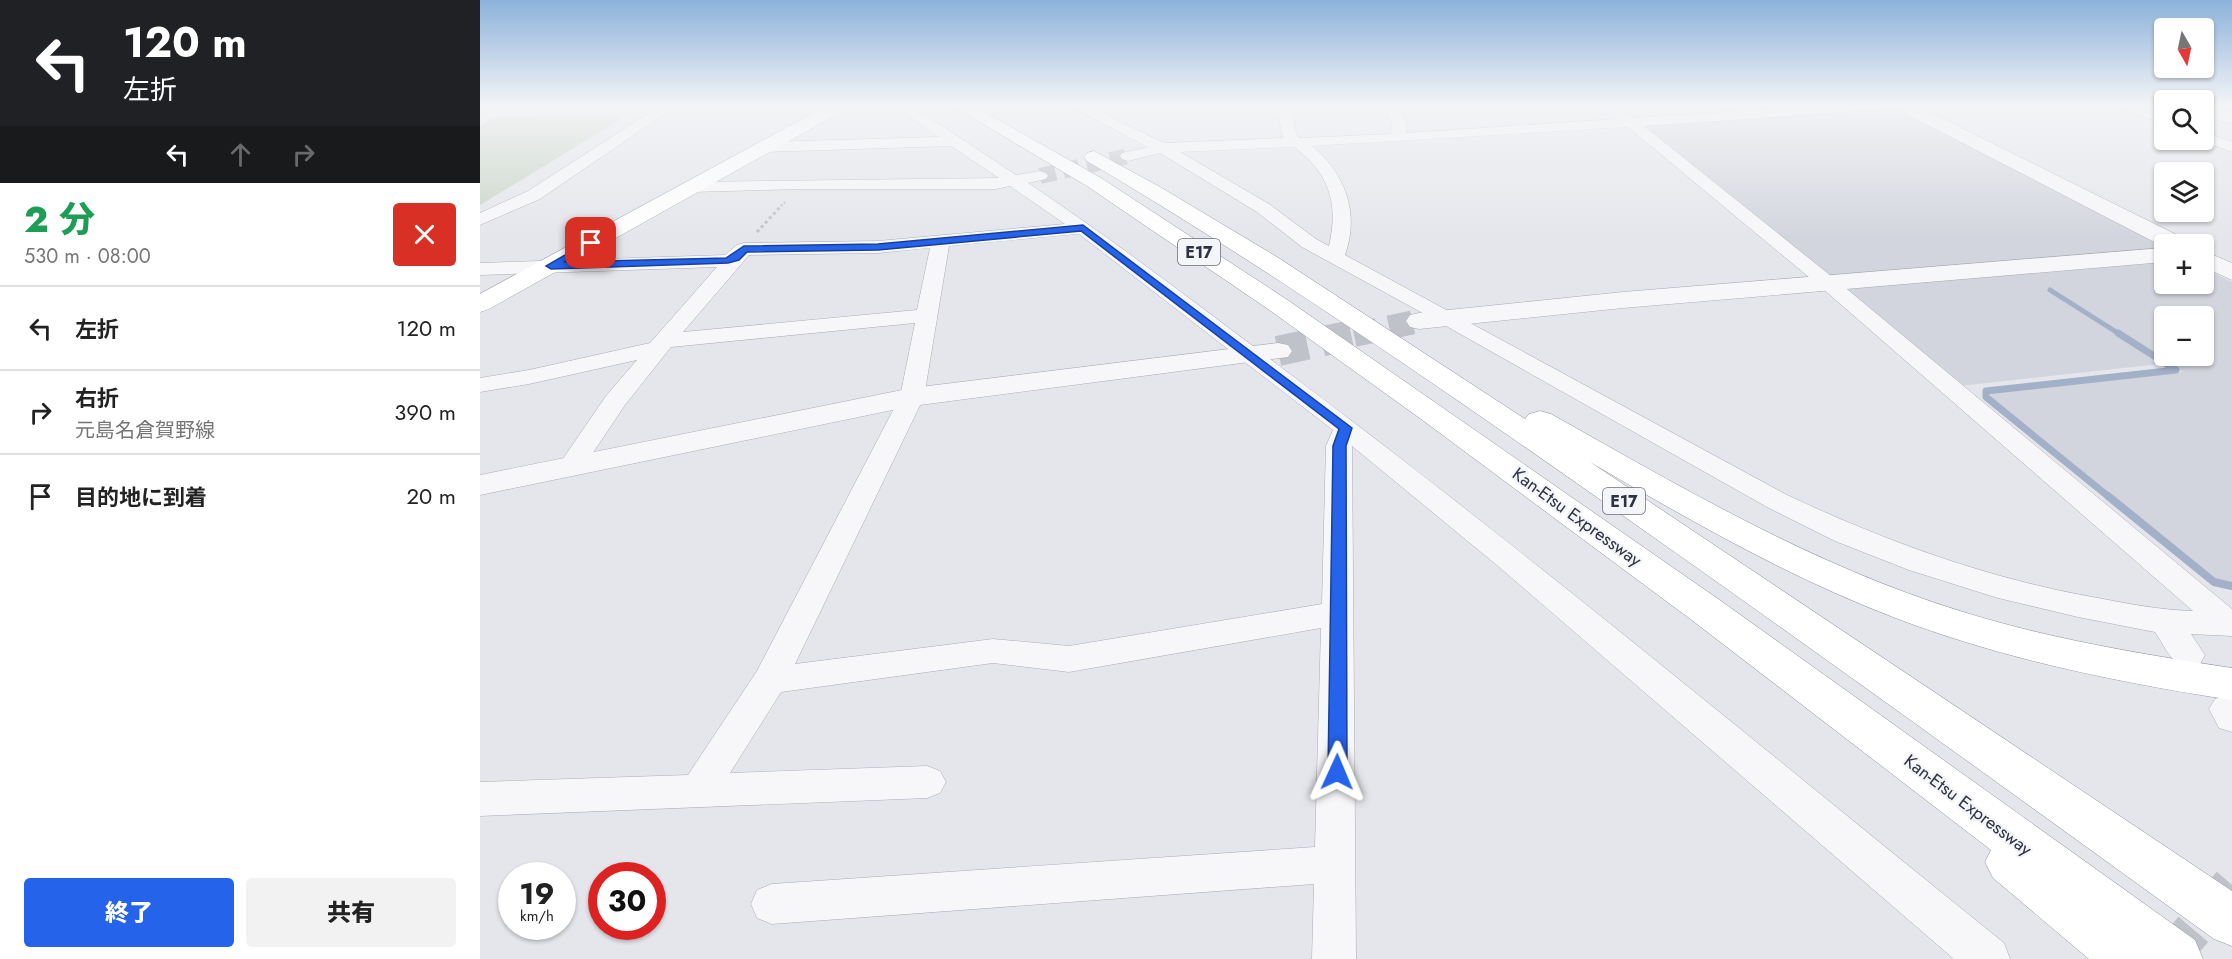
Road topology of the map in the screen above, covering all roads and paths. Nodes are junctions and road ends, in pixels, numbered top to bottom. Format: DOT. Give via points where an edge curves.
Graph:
graph roads {
  1 [pos="604,149"];
  2 [pos="759,149"];
  3 [pos="968,149"];
  4 [pos="1035,149"];
  5 [pos="1079,149"];
  6 [pos="1159,149"];
  7 [pos="1163,149"];
  8 [pos="1308,149"];
  9 [pos="1664,149"];
  10 [pos="1989,149"];
  11 [pos="1128,156"];
  12 [pos="1027,179"];
  13 [pos="691,187"];
  14 [pos="480,220"];
  15 [pos="1083,228"];
  16 [pos="2157,234"];
  17 [pos="940,242"];
  18 [pos="2232,250"];
  19 [pos="2214,251"];
  20 [pos="1335,256"];
  21 [pos="2154,256"];
  22 [pos="735,258"];
  23 [pos="2214,263"];
  24 [pos="551,266"];
  25 [pos="480,269"];
  26 [pos="2232,273"];
  27 [pos="1829,284"];
  28 [pos="1314,293"];
  29 [pos="480,304"];
  30 [pos="927,315"];
  31 [pos="1447,317"];
  32 [pos="1419,321"];
  33 [pos="660,345"];
  34 [pos="1264,353"];
  35 [pos="480,385"];
  36 [pos="912,397"];
  37 [pos="1432,412"];
  38 [pos="1346,428"];
  39 [pos="571,466"];
  40 [pos="480,484"];
  41 [pos="1339,613"];
  42 [pos="2165,622"];
  43 [pos="2229,623"];
  44 [pos="2188,655"];
  45 [pos="770,680"];
  46 [pos="2230,704"];
  47 [pos="927,782"];
  48 [pos="699,790"];
  49 [pos="480,799"];
  50 [pos="1336,864"];
  51 [pos="772,904"];
  52 [pos="2232,921"];
  53 [pos="1335,959"];
  54 [pos="1988,959"];
  55 [pos="2130,959"];
  56 [pos="2176,959"];
  1 -- 14 [label="street" via="534,195"];
  2 -- 13 [label="main road"];
  3 -- 12 [label="street"];
  4 -- 37 [label="main road, Kan-Etsu Expressway / E17" via="1103,188"];
  5 -- 28 [label="main road, Kan-Etsu Expressway / E17"];
  6 -- 11 [label="street"];
  7 -- 20 [label="street"];
  8 -- 20 [label="street" via="1333,179 1341,209 1341,244"];
  9 -- 27 [label="street"];
  10 -- 16 [label="street"];
  12 -- 13 [label="street"];
  12 -- 15 [label="street"];
  13 -- 24 [label="main road"];
  15 -- 17 [label="street"];
  15 -- 34 [label="street"];
  17 -- 22 [label="street" via="744,249"];
  17 -- 30 [label="street"];
  18 -- 19 [label="street"];
  20 -- 31 [label="street"];
  21 -- 27 [label="street"];
  22 -- 24 [label="street"];
  22 -- 33 [label="street"];
  23 -- 26 [label="street"];
  24 -- 25 [label="street"];
  24 -- 29 [label="main road"];
  27 -- 31 [label="street"];
  27 -- 43 [label="street"];
  28 -- 46 [label="main road" via="1668,494 1836,579 1908,608"];
  28 -- 52 [label="main road, Kan-Etsu Expressway / E17" via="1737,577"];
  30 -- 33 [label="street"];
  30 -- 36 [label="street"];
  31 -- 32 [label="street"];
  31 -- 42 [label="street" via="1776,501 1845,534 1998,587"];
  33 -- 35 [label="street"];
  33 -- 39 [label="street" via="615,401"];
  34 -- 36 [label="street"];
  34 -- 38 [label="street"];
  36 -- 39 [label="street"];
  36 -- 45 [label="street"];
  37 -- 55 [label="main road" via="1537,501 1982,840"];
  37 -- 56 [label="main road, Kan-Etsu Expressway / E17"];
  38 -- 41 [label="street" via="1339,446"];
  38 -- 54 [label="street"];
  39 -- 40 [label="street"];
  41 -- 45 [label="street" via="1069,659 993,651"];
  41 -- 50 [label="street"];
  42 -- 43 [label="street"];
  42 -- 44 [label="street"];
  45 -- 48 [label="street"];
  47 -- 48 [label="street"];
  48 -- 49 [label="street"];
  50 -- 51 [label="street"];
  50 -- 53 [label="street"];
}
